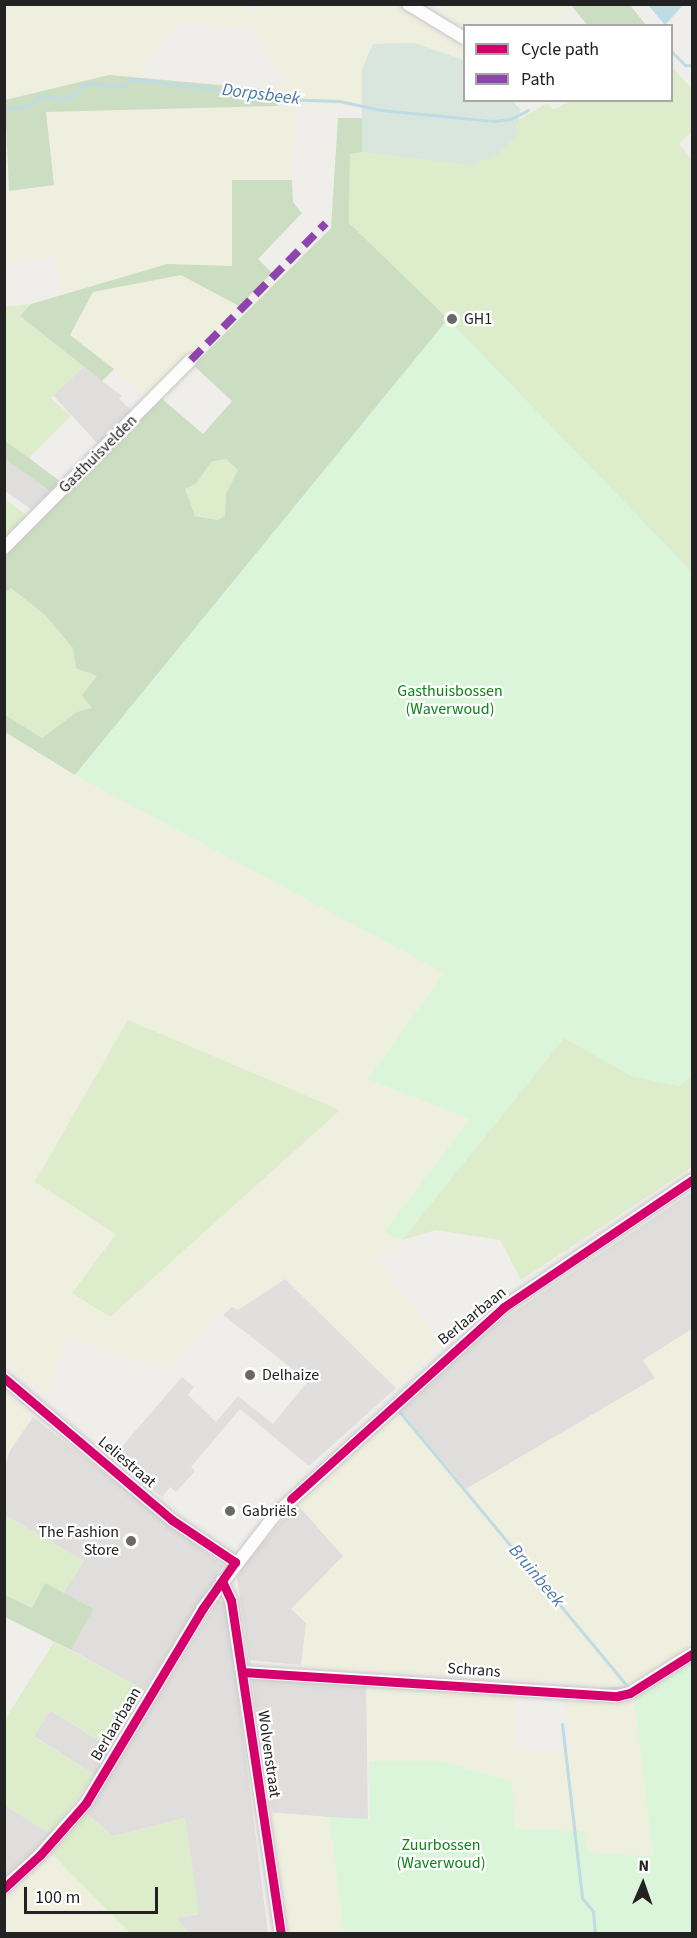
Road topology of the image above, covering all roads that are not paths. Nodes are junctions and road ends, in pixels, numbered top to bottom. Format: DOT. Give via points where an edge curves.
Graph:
graph roads {
  1 [pos="408,4"];
  2 [pos="463,37"];
  3 [pos="191,360"];
  4 [pos="4,548"];
  5 [pos="693,1180"];
  6 [pos="4,1378"];
  7 [pos="235,1562"];
  8 [pos="222,1581"];
  9 [pos="693,1654"];
  10 [pos="242,1672"];
  11 [pos="4,1888"];
  12 [pos="281,1934"];
  1 -- 2 [label="street"];
  3 -- 4 [label="street, Gasthuisvelden"];
  5 -- 7 [label="street, Berlaarbaan" via="504,1307 300,1490"];
  6 -- 7 [label="street, Leliestraat" via="172,1520"];
  7 -- 8 [label="street, Berlaarbaan"];
  8 -- 10 [label="street, Wolvenstraat" via="231,1600"];
  8 -- 11 [label="street, Berlaarbaan" via="86,1803 40,1856"];
  9 -- 10 [label="street, Schrans" via="630,1693 616,1696"];
  10 -- 12 [label="street, Wolvenstraat"];
}
